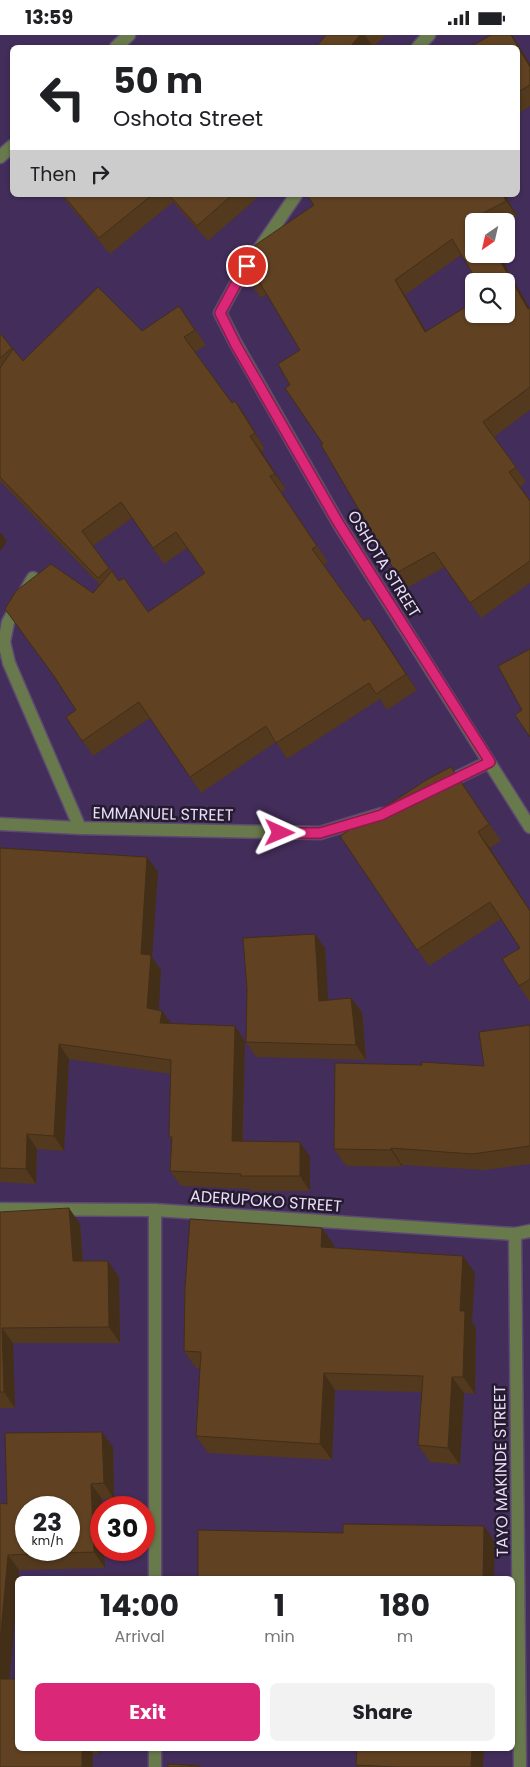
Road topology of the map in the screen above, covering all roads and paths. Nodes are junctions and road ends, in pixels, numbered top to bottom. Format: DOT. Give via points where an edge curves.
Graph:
graph roads {
  1 [pos="129,35"];
  2 [pos="429,35"];
  3 [pos="118,45"];
  4 [pos="420,45"];
  5 [pos="10,148"];
  6 [pos="0,157"];
  7 [pos="295,197"];
  8 [pos="33,577"];
  9 [pos="490,762"];
  10 [pos="431,790"];
  11 [pos="389,811"];
  12 [pos="0,825"];
  13 [pos="530,827"];
  14 [pos="80,828"];
  15 [pos="0,1209"];
  16 [pos="155,1210"];
  17 [pos="530,1231"];
  18 [pos="515,1234"];
  19 [pos="155,1576"];
  20 [pos="155,1751"];
  21 [pos="155,1767"];
  22 [pos="520,1767"];
  1 -- 3 [label="street"];
  2 -- 4 [label="street"];
  5 -- 6 [label="street"];
  7 -- 9 [label="street, OSHOTA STREET" via="238,280 220,313 339,524"];
  8 -- 14 [label="street" via="8,622 4,642 9,663"];
  9 -- 10 [label="street"];
  9 -- 13 [label="street, OSHOTA STREET"];
  11 -- 14 [label="street, EMMANUEL STREET" via="320,833"];
  12 -- 14 [label="street, EMMANUEL STREET"];
  15 -- 16 [label="street, ADERUPOKO STREET"];
  16 -- 18 [label="street, ADERUPOKO STREET"];
  16 -- 19 [label="street"];
  17 -- 18 [label="street, ADERUPOKO STREET"];
  18 -- 22 [label="street, TAYO MAKINDE STREET"];
  20 -- 21 [label="street"];
}
